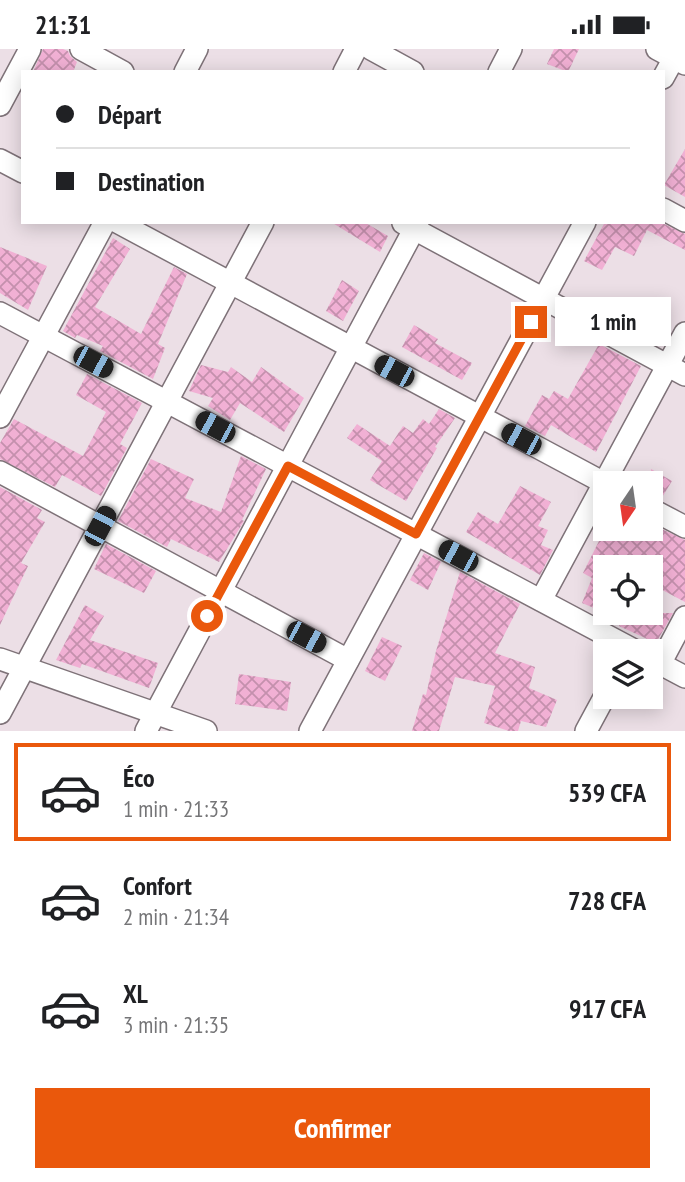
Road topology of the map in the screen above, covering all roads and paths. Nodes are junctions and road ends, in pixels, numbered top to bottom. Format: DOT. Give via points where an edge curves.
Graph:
graph roads {
  1 [pos="30,49"];
  2 [pos="81,49"];
  3 [pos="197,49"];
  4 [pos="356,49"];
  5 [pos="371,49"];
  6 [pos="511,49"];
  7 [pos="674,55"];
  8 [pos="119,70"];
  9 [pos="186,70"];
  10 [pos="345,70"];
  11 [pos="409,70"];
  12 [pos="500,70"];
  13 [pos="665,74"];
  14 [pos="0,105"];
  15 [pos="0,160"];
  16 [pos="21,171"];
  17 [pos="665,210"];
  18 [pos="685,221"];
  19 [pos="104,224"];
  20 [pos="121,224"];
  21 [pos="262,224"];
  22 [pos="584,224"];
  23 [pos="412,225"];
  24 [pos="231,283"];
  25 [pos="544,299"];
  26 [pos="0,313"];
  27 [pos="685,333"];
  28 [pos="44,336"];
  29 [pos="351,348"];
  30 [pos="676,370"];
  31 [pos="167,402"];
  32 [pos="0,417"];
  33 [pos="480,417"];
  34 [pos="288,466"];
  35 [pos="613,471"];
  36 [pos="0,473"];
  37 [pos="593,478"];
  38 [pos="593,506"];
  39 [pos="663,515"];
  40 [pos="100,526"];
  41 [pos="685,527"];
  42 [pos="416,534"];
  43 [pos="220,592"];
  44 [pos="541,600"];
  45 [pos="685,617"];
  46 [pos="611,639"];
  47 [pos="663,650"];
  48 [pos="0,659"];
  49 [pos="348,660"];
  50 [pos="663,665"];
  51 [pos="24,667"];
  52 [pos="685,677"];
  53 [pos="598,709"];
  54 [pos="0,713"];
  55 [pos="151,722"];
  56 [pos="206,730"];
  57 [pos="310,730"];
  58 [pos="586,730"];
  1 -- 14 [label="street"];
  2 -- 8 [label="street"];
  3 -- 9 [label="street"];
  4 -- 10 [label="street"];
  5 -- 11 [label="street"];
  6 -- 12 [label="street"];
  7 -- 13 [label="street"];
  15 -- 16 [label="street"];
  17 -- 18 [label="street"];
  19 -- 28 [label="street"];
  20 -- 24 [label="street"];
  21 -- 24 [label="street"];
  22 -- 25 [label="street"];
  23 -- 25 [label="street"];
  23 -- 29 [label="street"];
  24 -- 29 [label="street"];
  24 -- 31 [label="street"];
  25 -- 30 [label="street"];
  25 -- 33 [label="street"];
  26 -- 28 [label="street"];
  27 -- 30 [label="street"];
  28 -- 31 [label="street"];
  28 -- 32 [label="street"];
  29 -- 33 [label="street"];
  29 -- 34 [label="street"];
  30 -- 35 [label="street"];
  31 -- 34 [label="street"];
  31 -- 40 [label="street"];
  33 -- 37 [label="street"];
  33 -- 42 [label="street"];
  34 -- 42 [label="street"];
  34 -- 43 [label="street"];
  36 -- 40 [label="street"];
  38 -- 44 [label="street"];
  39 -- 41 [label="street"];
  40 -- 43 [label="street"];
  40 -- 51 [label="street"];
  42 -- 44 [label="street"];
  42 -- 49 [label="street"];
  43 -- 49 [label="street"];
  43 -- 55 [label="street"];
  44 -- 46 [label="street"];
  45 -- 47 [label="street"];
  48 -- 51 [label="street"];
  49 -- 57 [label="street"];
  50 -- 52 [label="street"];
  51 -- 54 [label="street"];
  51 -- 55 [label="street"];
  53 -- 58 [label="street"];
  55 -- 56 [label="street"];
}
